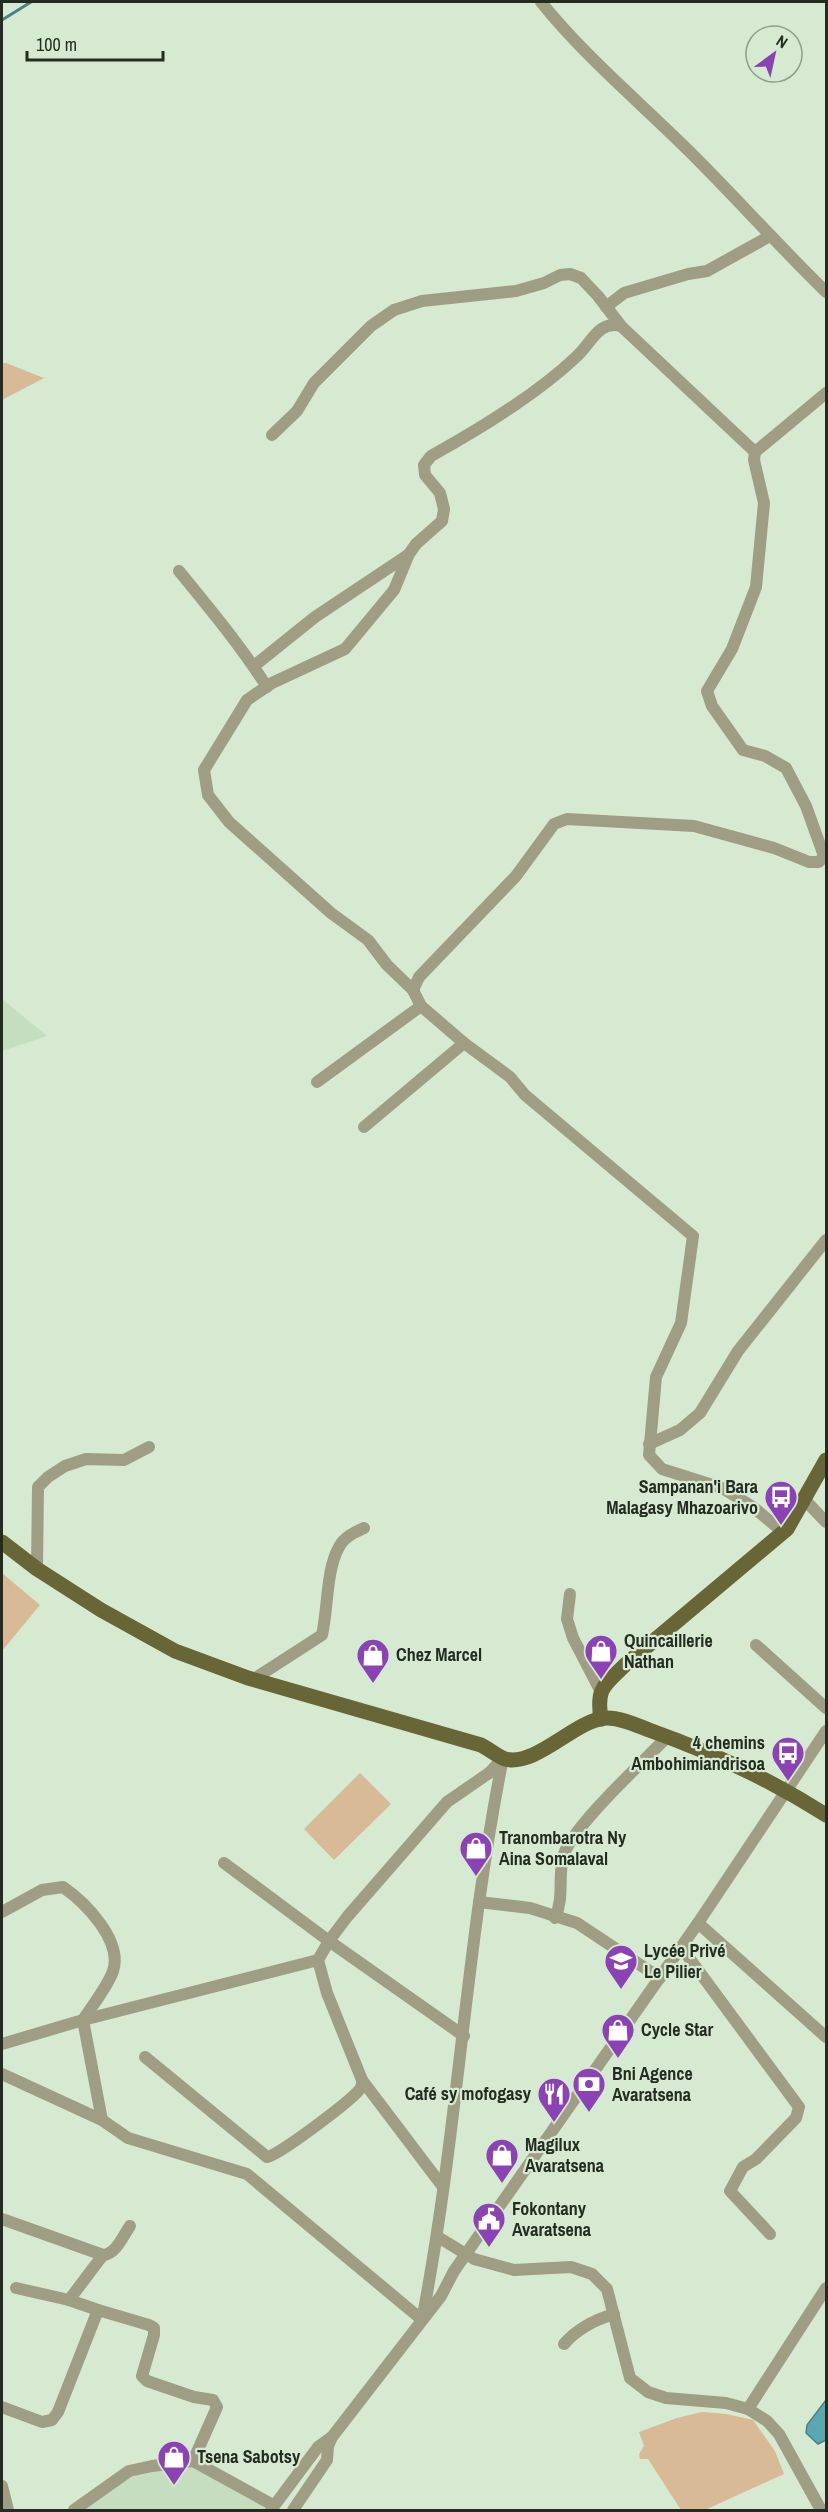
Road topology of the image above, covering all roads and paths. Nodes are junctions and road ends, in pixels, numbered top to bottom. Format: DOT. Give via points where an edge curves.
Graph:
graph roads {
  1 [pos="541,2"];
  2 [pos="770,236"];
  3 [pos="826,292"];
  4 [pos="606,307"];
  5 [pos="621,326"];
  6 [pos="826,393"];
  7 [pos="272,435"];
  8 [pos="755,452"];
  9 [pos="409,554"];
  10 [pos="179,571"];
  11 [pos="254,666"];
  12 [pos="267,687"];
  13 [pos="413,990"];
  14 [pos="421,1006"];
  15 [pos="464,1043"];
  16 [pos="317,1082"];
  17 [pos="364,1127"];
  18 [pos="826,1240"];
  19 [pos="649,1444"];
  20 [pos="149,1447"];
  21 [pos="826,1460"];
  22 [pos="803,1498"];
  23 [pos="826,1522"];
  24 [pos="364,1528"];
  25 [pos="783,1532"];
  26 [pos="2,1542"];
  27 [pos="37,1569"];
  28 [pos="570,1594"];
  29 [pos="756,1645"];
  30 [pos="254,1679"];
  31 [pos="600,1690"];
  32 [pos="826,1708"];
  33 [pos="601,1719"];
  34 [pos="826,1731"];
  35 [pos="668,1736"];
  36 [pos="503,1758"];
  37 [pos="786,1792"];
  38 [pos="826,1815"];
  39 [pos="224,1863"];
  40 [pos="479,1902"];
  41 [pos="2,1912"];
  42 [pos="555,1918"];
  43 [pos="698,1923"];
  44 [pos="328,1941"];
  45 [pos="681,1947"];
  46 [pos="318,1960"];
  47 [pos="660,1978"];
  48 [pos="83,2020"];
  49 [pos="464,2036"];
  50 [pos="826,2037"];
  51 [pos="2,2044"];
  52 [pos="145,2057"];
  53 [pos="2,2074"];
  54 [pos="362,2080"];
  55 [pos="102,2120"];
  56 [pos="443,2187"];
  57 [pos="2,2219"];
  58 [pos="130,2226"];
  59 [pos="770,2234"];
  60 [pos="438,2237"];
  61 [pos="103,2254"];
  62 [pos="466,2255"];
  63 [pos="16,2288"];
  64 [pos="826,2288"];
  65 [pos="69,2300"];
  66 [pos="98,2310"];
  67 [pos="614,2314"];
  68 [pos="422,2318"];
  69 [pos="564,2344"];
  70 [pos="2,2407"];
  71 [pos="748,2409"];
  72 [pos="332,2437"];
  73 [pos="193,2462"];
  74 [pos="2,2486"];
  75 [pos="272,2508"];
  76 [pos="8,2511"];
  77 [pos="74,2511"];
  78 [pos="293,2511"];
  79 [pos="821,2511"];
  1 -- 2 [label="street"];
  2 -- 3 [label="street"];
  2 -- 4 [label="street" via="707,271 624,292"];
  4 -- 5 [label="street"];
  4 -- 7 [label="street" via="581,278 570,274 516,291 423,301 394,310 337,359 314,383 297,411"];
  5 -- 8 [label="street"];
  5 -- 9 [label="street" via="611,323 601,327 577,357 431,456 424,465 425,475 440,493 442,521"];
  6 -- 8 [label="street"];
  8 -- 13 [label="street" via="764,503 756,587 732,649 707,691 712,706 744,750 786,768 806,806 824,856 819,862 809,862 694,826 567,819 554,824 516,876 419,977"];
  9 -- 11 [label="street" via="315,617"];
  9 -- 12 [label="street" via="394,590 345,650"];
  10 -- 11 [label="street"];
  11 -- 12 [label="street"];
  12 -- 13 [label="street" via="247,700 204,770 208,795 229,822 368,940"];
  13 -- 14 [label="street"];
  14 -- 15 [label="street"];
  14 -- 16 [label="street"];
  15 -- 17 [label="street"];
  15 -- 19 [label="street" via="510,1077 525,1095 693,1236 681,1323 656,1377"];
  18 -- 19 [label="street" via="738,1351 700,1413 680,1430"];
  19 -- 25 [label="street" via="649,1455 662,1469 722,1488"];
  20 -- 27 [label="street" via="124,1460 86,1459 64,1466 38,1487"];
  21 -- 22 [label="main road"];
  22 -- 23 [label="street"];
  22 -- 25 [label="main road"];
  24 -- 30 [label="street" via="339,1546 332,1566 322,1635"];
  25 -- 31 [label="main road"];
  26 -- 27 [label="main road"];
  27 -- 30 [label="main road" via="175,1651"];
  28 -- 31 [label="street" via="567,1619"];
  29 -- 32 [label="street"];
  30 -- 36 [label="main road" via="481,1745"];
  31 -- 33 [label="main road"];
  33 -- 35 [label="main road" via="625,1721"];
  33 -- 36 [label="main road" via="524,1758"];
  34 -- 37 [label="street"];
  35 -- 37 [label="main road" via="699,1747"];
  35 -- 42 [label="street" via="568,1846 563,1856 560,1907"];
  36 -- 40 [label="street"];
  36 -- 44 [label="street" via="489,1773 447,1802"];
  37 -- 38 [label="main road"];
  37 -- 43 [label="street"];
  39 -- 44 [label="street"];
  40 -- 42 [label="street" via="530,1908"];
  40 -- 49 [label="street"];
  41 -- 48 [label="street" via="42,1890 63,1887 80,1899 99,1923 115,1950 113,1972"];
  42 -- 47 [label="street" via="577,1923"];
  43 -- 45 [label="street"];
  43 -- 50 [label="street"];
  44 -- 46 [label="street"];
  44 -- 49 [label="street"];
  45 -- 47 [label="street"];
  45 -- 59 [label="street" via="799,2107 796,2118 743,2167 729,2191"];
  46 -- 48 [label="street"];
  46 -- 54 [label="street" via="327,1994"];
  47 -- 62 [label="street"];
  48 -- 51 [label="street"];
  48 -- 55 [label="street"];
  49 -- 56 [label="street"];
  52 -- 54 [label="street" via="267,2157 349,2099 361,2088"];
  53 -- 55 [label="street"];
  54 -- 56 [label="street"];
  55 -- 68 [label="street" via="128,2138 247,2174"];
  56 -- 60 [label="street"];
  57 -- 61 [label="street"];
  58 -- 61 [label="street" via="115,2249"];
  60 -- 62 [label="street"];
  60 -- 68 [label="street"];
  61 -- 65 [label="street"];
  62 -- 67 [label="street" via="514,2270 571,2267 592,2274 607,2289"];
  62 -- 68 [label="street"];
  63 -- 65 [label="street"];
  64 -- 71 [label="street"];
  65 -- 66 [label="street"];
  66 -- 70 [label="street" via="52,2420 42,2422"];
  66 -- 73 [label="street" via="154,2328 142,2376 147,2381 213,2400 217,2408"];
  67 -- 69 [label="street" via="597,2319"];
  67 -- 71 [label="street" via="630,2378 648,2392"];
  68 -- 72 [label="street"];
  71 -- 79 [label="street" via="779,2434"];
  72 -- 75 [label="street" via="318,2446"];
  72 -- 78 [label="street" via="327,2460"];
  73 -- 75 [label="street"];
  73 -- 77 [label="street" via="129,2471"];
  74 -- 76 [label="street"];
}
